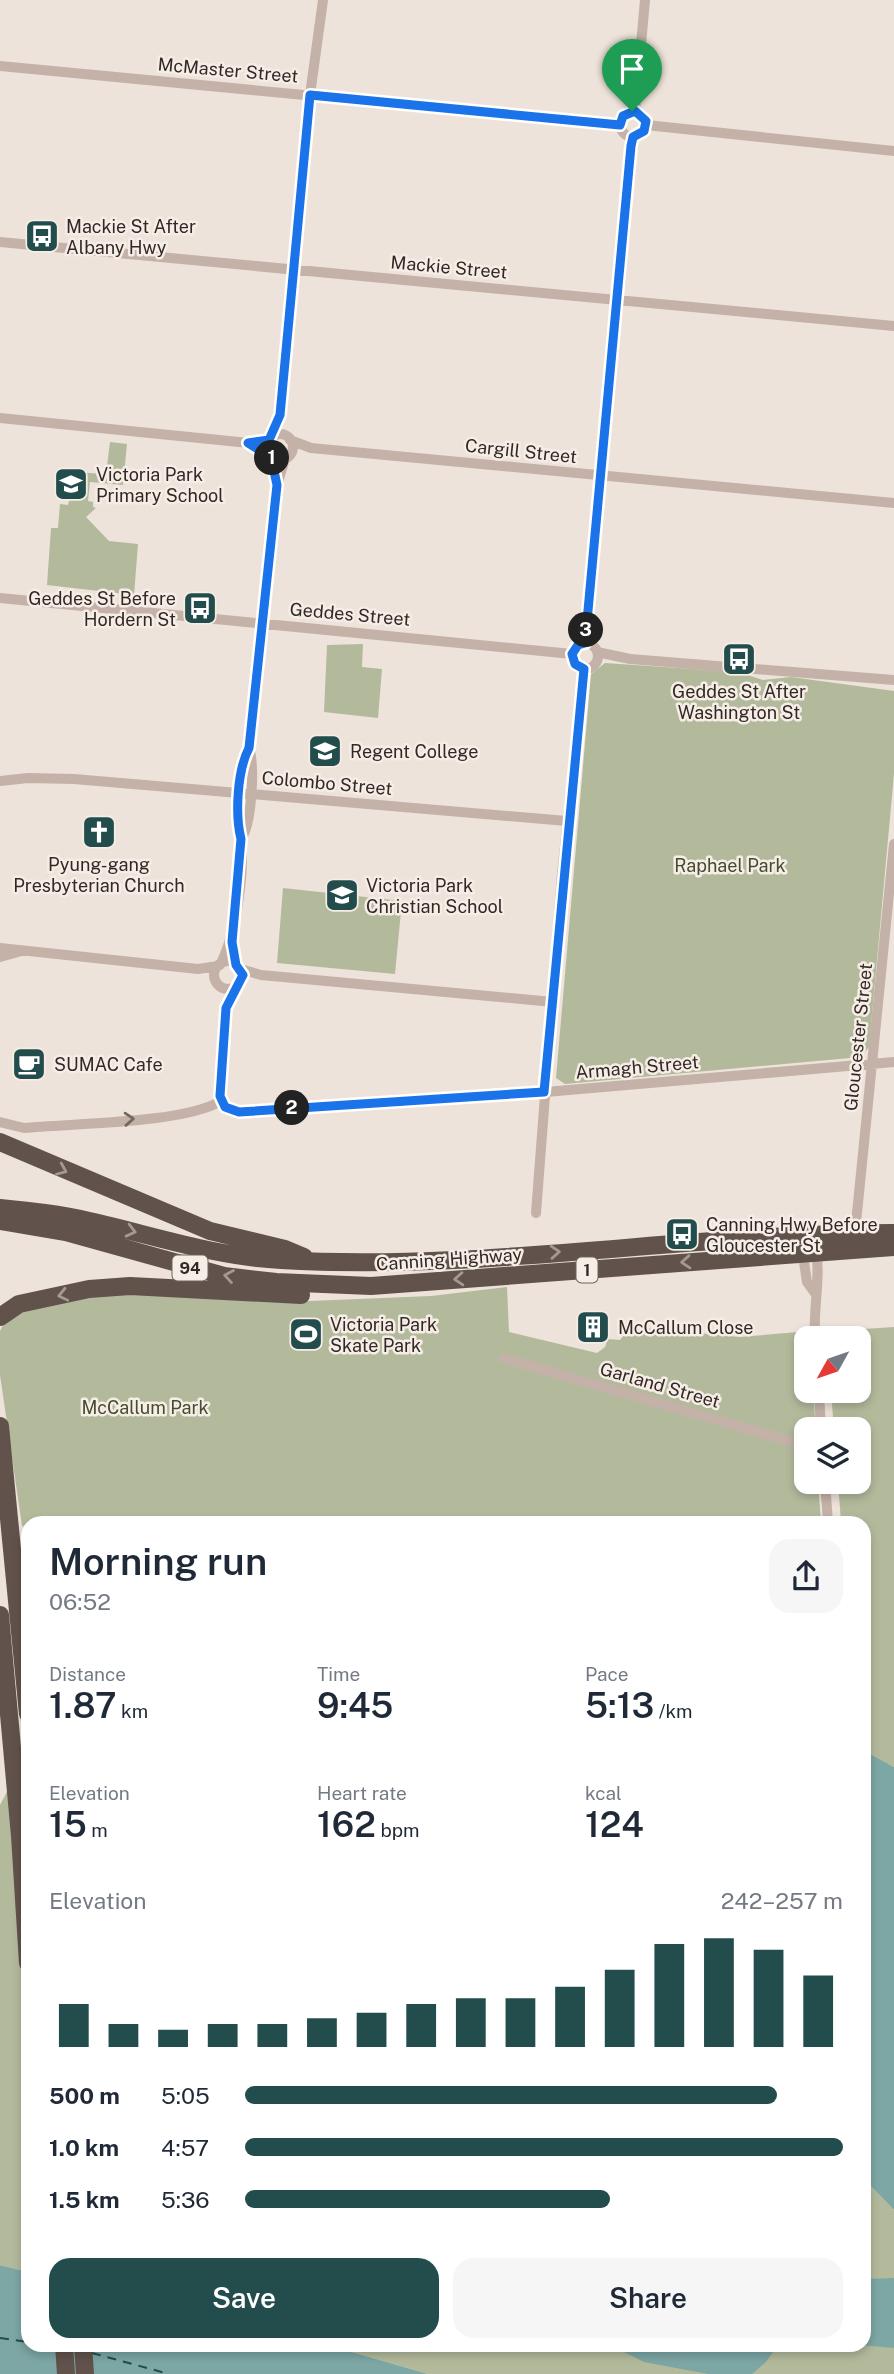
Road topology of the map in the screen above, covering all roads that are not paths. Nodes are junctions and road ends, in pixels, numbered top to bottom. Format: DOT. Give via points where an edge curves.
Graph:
graph roads {
  1 [pos="323,0"];
  2 [pos="645,0"];
  3 [pos="0,66"];
  4 [pos="310,95"];
  5 [pos="635,111"];
  6 [pos="620,125"];
  7 [pos="646,125"];
  8 [pos="633,137"];
  9 [pos="894,151"];
  10 [pos="0,243"];
  11 [pos="295,271"];
  12 [pos="616,301"];
  13 [pos="894,326"];
  14 [pos="280,415"];
  15 [pos="0,418"];
  16 [pos="288,438"];
  17 [pos="271,439"];
  18 [pos="248,443"];
  19 [pos="311,448"];
  20 [pos="270,455"];
  21 [pos="288,457"];
  22 [pos="601,477"];
  23 [pos="277,485"];
  24 [pos="894,503"];
  25 [pos="0,598"];
  26 [pos="262,623"];
  27 [pos="585,643"];
  28 [pos="572,654"];
  29 [pos="592,662"];
  30 [pos="894,680"];
  31 [pos="0,781"];
  32 [pos="245,793"];
  33 [pos="567,821"];
  34 [pos="894,844"];
  35 [pos="893,858"];
  36 [pos="232,942"];
  37 [pos="0,948"];
  38 [pos="18,952"];
  39 [pos="0,957"];
  40 [pos="219,965"];
  41 [pos="238,967"];
  42 [pos="198,969"];
  43 [pos="261,975"];
  44 [pos="219,984"];
  45 [pos="238,984"];
  46 [pos="553,1002"];
  47 [pos="226,1008"];
  48 [pos="894,1062"];
  49 [pos="873,1063"];
  50 [pos="544,1092"];
  51 [pos="221,1101"];
  52 [pos="0,1122"];
  53 [pos="0,1142"];
  54 [pos="536,1213"];
  55 [pos="7,1215"];
  56 [pos="806,1233"];
  57 [pos="855,1233"];
  58 [pos="894,1233"];
  59 [pos="894,1247"];
  60 [pos="810,1253"];
  61 [pos="315,1262"];
  62 [pos="371,1286"];
  63 [pos="0,1317"];
  64 [pos="815,1326"];
  65 [pos="503,1358"];
  66 [pos="0,1426"];
  67 [pos="794,1442"];
  68 [pos="826,1494"];
  69 [pos="828,1516"];
  70 [pos="0,1615"];
  71 [pos="21,1641"];
  72 [pos="21,1852"];
  73 [pos="64,2352"];
  74 [pos="83,2352"];
  75 [pos="66,2374"];
  76 [pos="85,2374"];
  1 -- 4 [label="street"];
  2 -- 5 [label="street"];
  3 -- 4 [label="street, McMaster Street"];
  4 -- 6 [label="street, McMaster Street"];
  4 -- 11 [label="street"];
  5 -- 6 [label="street" via="623,116"];
  5 -- 7 [label="street" via="642,114"];
  6 -- 8 [label="street" via="624,134"];
  7 -- 8 [label="street" via="642,134"];
  7 -- 9 [label="street"];
  8 -- 12 [label="street"];
  10 -- 11 [label="street, Mackie Street"];
  11 -- 12 [label="street, Mackie Street"];
  11 -- 14 [label="street"];
  12 -- 13 [label="street, Mackie Street"];
  12 -- 22 [label="street"];
  14 -- 16 [label="street"];
  14 -- 17 [label="street"];
  15 -- 18 [label="street"];
  16 -- 17 [label="street"];
  16 -- 19 [label="street, Cargill Street"];
  16 -- 21 [label="street"];
  17 -- 18 [label="street"];
  17 -- 20 [label="street"];
  18 -- 20 [label="street"];
  19 -- 21 [label="street, Cargill Street"];
  19 -- 22 [label="street, Cargill Street"];
  20 -- 21 [label="street"];
  20 -- 23 [label="street"];
  21 -- 23 [label="street"];
  22 -- 24 [label="street, Cargill Street"];
  22 -- 27 [label="street"];
  23 -- 26 [label="street"];
  25 -- 26 [label="street, Geddes Street"];
  26 -- 28 [label="street, Geddes Street"];
  26 -- 32 [label="street" via="245,757"];
  27 -- 28 [label="street"];
  27 -- 29 [label="street"];
  28 -- 29 [label="street" via="575,664"];
  29 -- 30 [label="street" via="630,659"];
  29 -- 33 [label="street"];
  31 -- 32 [label="street, Colombo Street" via="74,779"];
  32 -- 33 [label="street, Colombo Street"];
  32 -- 36 [label="street" via="238,827 241,839"];
  33 -- 46 [label="street"];
  34 -- 35 [label="street, Gloucester Street"];
  35 -- 49 [label="street, Gloucester Street"];
  36 -- 40 [label="street"];
  36 -- 41 [label="street"];
  37 -- 38 [label="street"];
  38 -- 39 [label="street"];
  38 -- 42 [label="street"];
  40 -- 41 [label="street" via="230,962"];
  40 -- 42 [label="street"];
  40 -- 44 [label="street"];
  41 -- 43 [label="street"];
  41 -- 45 [label="street"];
  42 -- 44 [label="street"];
  43 -- 45 [label="street"];
  43 -- 46 [label="street"];
  44 -- 45 [label="street"];
  44 -- 47 [label="street"];
  45 -- 47 [label="street"];
  46 -- 50 [label="street"];
  47 -- 51 [label="street"];
  48 -- 49 [label="street, Armagh Street"];
  49 -- 50 [label="street, Armagh Street"];
  49 -- 57 [label="street, Gloucester Street"];
  50 -- 51 [label="street, Armagh Street" via="239,1112"];
  50 -- 54 [label="street"];
  52 -- 51 [label="street, one-way" via="12,1127 181,1115"];
  53 -- 61 [label="highway, one-way" via="210,1231 285,1249"];
  55 -- 61 [label="highway, Canning Highway / 1, one-way" via="86,1220 242,1256"];
  62 -- 55 [label="highway, Canning Highway / 94, one-way" via="223,1276"];
  56 -- 57 [label="highway, Canning Highway / 1"];
  56 -- 60 [label="street"];
  61 -- 56 [label="highway, Canning Highway / 1, one-way" via="509,1255"];
  57 -- 58 [label="highway, Canning Highway / 1"];
  59 -- 60 [label="highway, Canning Highway / 1"];
  60 -- 62 [label="highway, Canning Highway / 1, one-way"];
  60 -- 64 [label="street" via="820,1280 815,1293"];
  62 -- 63 [label="highway, one-way" via="321,1295 143,1286 89,1289 19,1304"];
  65 -- 67 [label="street, Garland Street"];
  66 -- 71 [label="highway"];
  68 -- 69 [label="street"];
  70 -- 72 [label="highway"];
  73 -- 75 [label="highway"];
  74 -- 76 [label="highway"];
}
